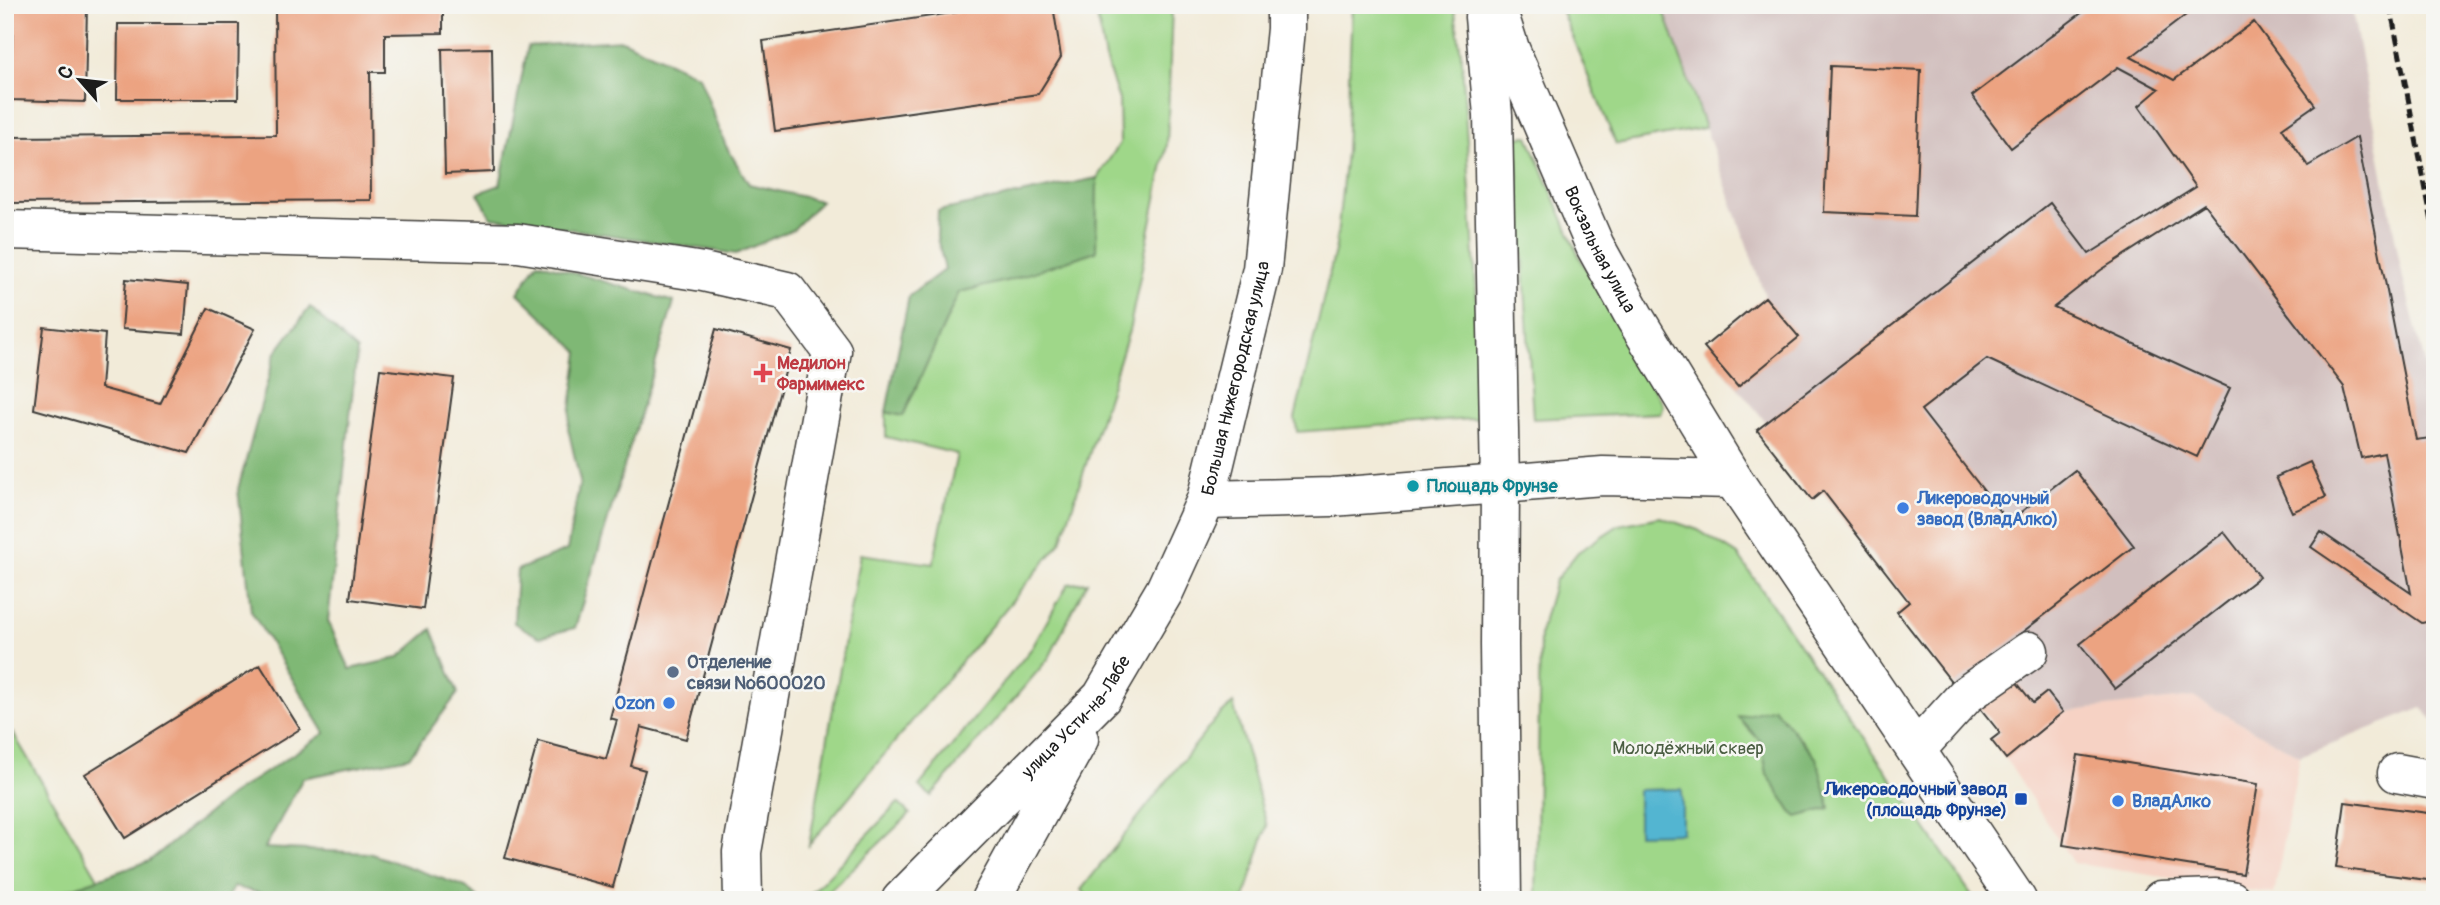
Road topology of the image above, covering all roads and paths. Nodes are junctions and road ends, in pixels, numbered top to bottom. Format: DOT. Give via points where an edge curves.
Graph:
graph roads {
  1 [pos="1286,5"];
  2 [pos="1483,5"];
  3 [pos="1496,5"];
  4 [pos="5,230"];
  5 [pos="1733,479"];
  6 [pos="1500,483"];
  7 [pos="1206,500"];
  8 [pos="2029,651"];
  9 [pos="1102,697"];
  10 [pos="1916,750"];
  11 [pos="2397,773"];
  12 [pos="2435,780"];
  13 [pos="743,900"];
  14 [pos="901,900"];
  15 [pos="990,900"];
  16 [pos="1503,900"];
  17 [pos="2017,900"];
  18 [pos="2161,900"];
  19 [pos="2231,900"];
  1 -- 7 [label="main road, Большая Нижегородская улица" via="1262,270"];
  2 -- 6 [label="main road" via="1493,115"];
  3 -- 5 [label="main road, Вокзальная улица" via="1510,49 1595,246"];
  4 -- 13 [label="main road" via="518,243 703,272 787,291 832,351 742,852"];
  5 -- 6 [label="main road" via="1604,476"];
  5 -- 10 [label="main road, Вокзальная улица"];
  6 -- 7 [label="main road, Большая Нижегородская улица" via="1332,497"];
  6 -- 16 [label="main road"];
  7 -- 9 [label="main road, улица Усти-на-Лабе" via="1165,590"];
  8 -- 10 [label="main road" via="1966,695"];
  9 -- 14 [label="main road, улица Усти-на-Лабе"];
  9 -- 15 [label="main road"];
  10 -- 17 [label="main road, Вокзальная улица"];
  11 -- 12 [label="main road"];
  18 -- 19 [label="main road"];
}
